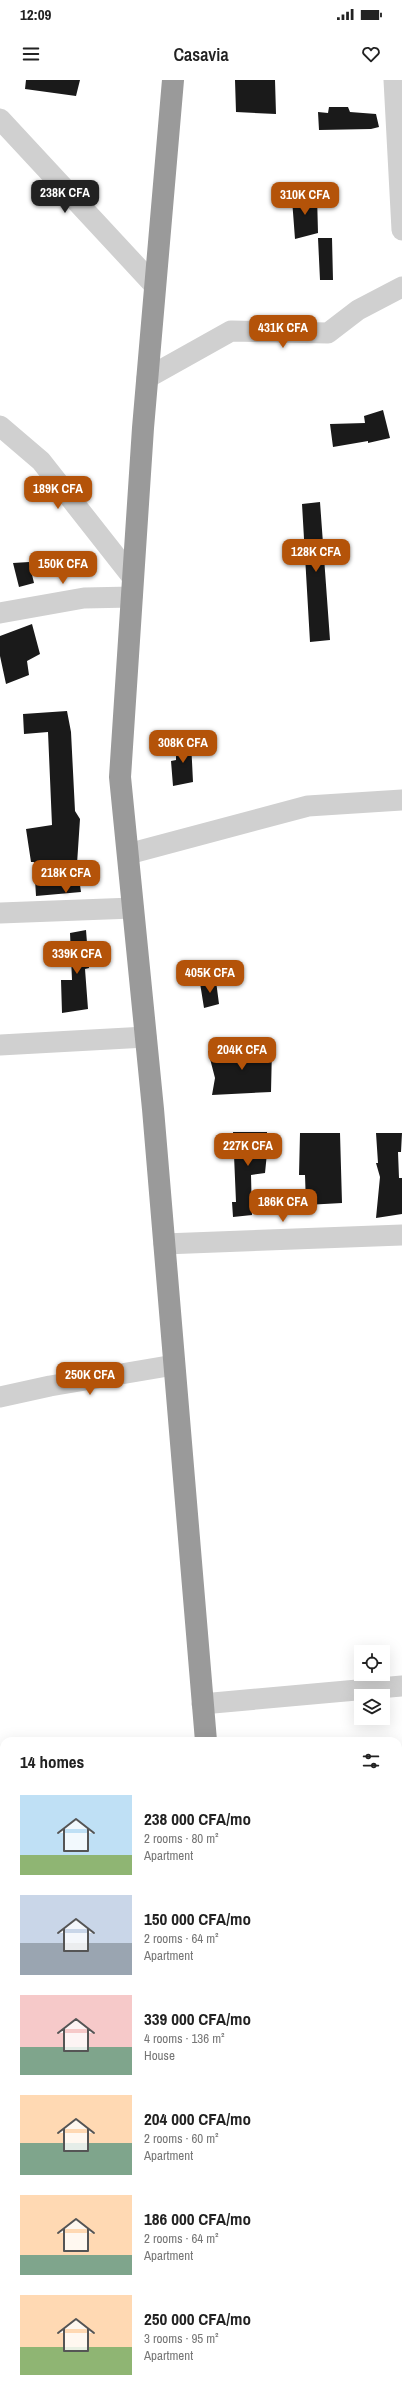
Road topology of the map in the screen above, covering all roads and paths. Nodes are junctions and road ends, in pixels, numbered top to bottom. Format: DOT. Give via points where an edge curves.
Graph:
graph roads {
  1 [pos="173,80"];
  2 [pos="394,80"];
  3 [pos="0,119"];
  4 [pos="402,230"];
  5 [pos="155,286"];
  6 [pos="402,287"];
  7 [pos="147,378"];
  8 [pos="0,426"];
  9 [pos="132,588"];
  10 [pos="0,613"];
  11 [pos="402,800"];
  12 [pos="128,854"];
  13 [pos="133,908"];
  14 [pos="0,913"];
  15 [pos="146,1037"];
  16 [pos="0,1045"];
  17 [pos="402,1235"];
  18 [pos="164,1244"];
  19 [pos="174,1365"];
  20 [pos="0,1397"];
  21 [pos="402,1686"];
  22 [pos="202,1704"];
  23 [pos="205,1737"];
  1 -- 5 [label="highway"];
  2 -- 4 [label="street"];
  3 -- 5 [label="street"];
  5 -- 7 [label="highway"];
  6 -- 7 [label="street" via="358,310 328,333 231,331"];
  7 -- 9 [label="highway"];
  8 -- 9 [label="street" via="41,461"];
  9 -- 10 [label="street"];
  9 -- 12 [label="highway" via="120,777"];
  11 -- 12 [label="street" via="308,806"];
  12 -- 13 [label="highway"];
  13 -- 14 [label="street"];
  13 -- 15 [label="highway"];
  15 -- 16 [label="street"];
  15 -- 18 [label="highway"];
  17 -- 18 [label="street"];
  18 -- 19 [label="highway"];
  19 -- 20 [label="street"];
  19 -- 22 [label="highway"];
  21 -- 22 [label="street"];
  22 -- 23 [label="highway"];
}
